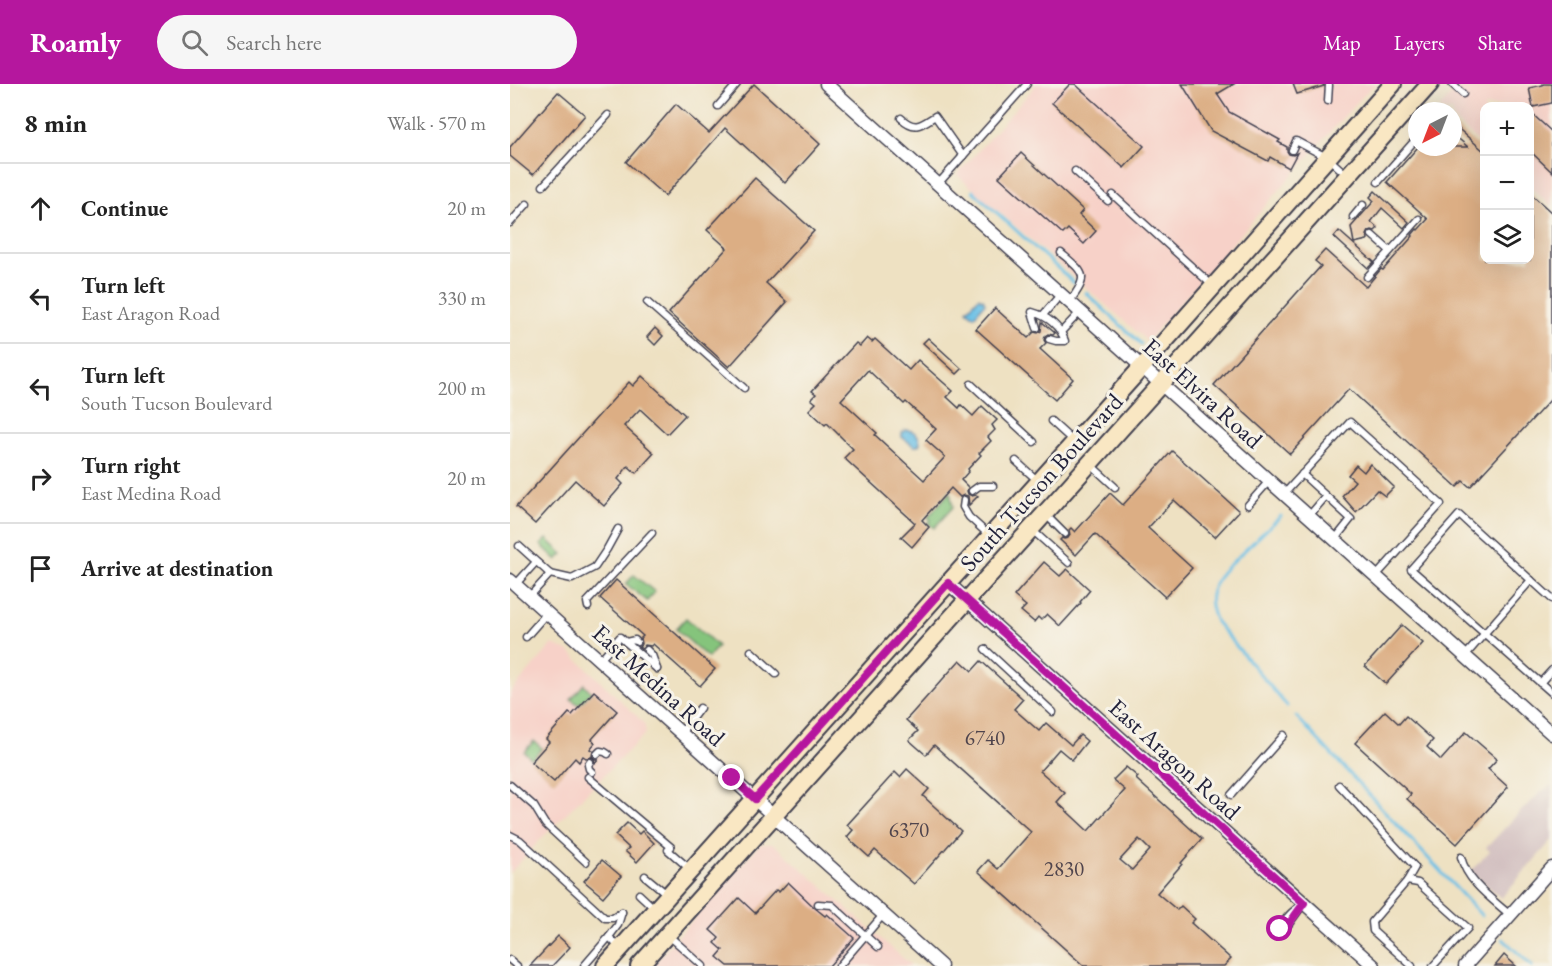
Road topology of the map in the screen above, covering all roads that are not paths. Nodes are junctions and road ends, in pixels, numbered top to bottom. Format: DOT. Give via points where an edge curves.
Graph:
graph roads {
  1 [pos="737,84"];
  2 [pos="826,84"];
  3 [pos="1027,84"];
  4 [pos="1430,84"];
  5 [pos="1452,84"];
  6 [pos="1329,85"];
  7 [pos="1389,86"];
  8 [pos="1463,94"];
  9 [pos="1328,101"];
  10 [pos="718,106"];
  11 [pos="608,115"];
  12 [pos="901,118"];
  13 [pos="1408,148"];
  14 [pos="1292,150"];
  15 [pos="963,156"];
  16 [pos="1328,158"];
  17 [pos="1075,171"];
  18 [pos="1348,176"];
  19 [pos="1378,182"];
  20 [pos="938,184"];
  21 [pos="543,186"];
  22 [pos="1113,195"];
  23 [pos="1108,201"];
  24 [pos="526,204"];
  25 [pos="1364,205"];
  26 [pos="1353,217"];
  27 [pos="1419,219"];
  28 [pos="510,222"];
  29 [pos="1372,235"];
  30 [pos="1390,251"];
  31 [pos="1061,253"];
  32 [pos="1366,277"];
  33 [pos="1214,286"];
  34 [pos="1065,298"];
  35 [pos="647,302"];
  36 [pos="1080,312"];
  37 [pos="1043,315"];
  38 [pos="1037,328"];
  39 [pos="1062,332"];
  40 [pos="1050,339"];
  41 [pos="1142,367"];
  42 [pos="971,384"];
  43 [pos="1161,384"];
  44 [pos="744,388"];
  45 [pos="1051,422"];
  46 [pos="1034,442"];
  47 [pos="1074,443"];
  48 [pos="1016,461"];
  49 [pos="1089,464"];
  50 [pos="1302,474"];
  51 [pos="1269,481"];
  52 [pos="1039,482"];
  53 [pos="993,486"];
  54 [pos="1115,488"];
  55 [pos="972,491"];
  56 [pos="1284,494"];
  57 [pos="1326,496"];
  58 [pos="964,500"];
  59 [pos="1248,505"];
  60 [pos="1045,513"];
  61 [pos="1309,516"];
  62 [pos="618,529"];
  63 [pos="1031,529"];
  64 [pos="652,533"];
  65 [pos="1065,534"];
  66 [pos="990,537"];
  67 [pos="1335,539"];
  68 [pos="519,546"];
  69 [pos="536,562"];
  70 [pos="1069,563"];
  71 [pos="550,574"];
  72 [pos="1376,576"];
  73 [pos="1531,580"];
  74 [pos="513,582"];
  75 [pos="948,583"];
  76 [pos="529,597"];
  77 [pos="1552,599"];
  78 [pos="967,600"];
  79 [pos="588,608"];
  80 [pos="547,613"];
  81 [pos="1484,634"];
  82 [pos="526,637"];
  83 [pos="626,642"];
  84 [pos="638,642"];
  85 [pos="985,649"];
  86 [pos="647,651"];
  87 [pos="751,651"];
  88 [pos="1465,656"];
  89 [pos="600,660"];
  90 [pos="1552,670"];
  91 [pos="776,674"];
  92 [pos="1540,683"];
  93 [pos="1552,693"];
  94 [pos="700,708"];
  95 [pos="1053,712"];
  96 [pos="681,733"];
  97 [pos="1552,734"];
  98 [pos="1284,735"];
  99 [pos="597,754"];
  100 [pos="608,754"];
  101 [pos="590,762"];
  102 [pos="510,784"];
  103 [pos="1339,785"];
  104 [pos="1232,795"];
  105 [pos="755,799"];
  106 [pos="774,817"];
  107 [pos="510,835"];
  108 [pos="1461,857"];
  109 [pos="586,862"];
  110 [pos="1552,868"];
  111 [pos="691,870"];
  112 [pos="645,876"];
  113 [pos="1407,881"];
  114 [pos="639,894"];
  115 [pos="668,896"];
  116 [pos="818,904"];
  117 [pos="656,909"];
  118 [pos="883,915"];
  119 [pos="1510,915"];
  120 [pos="668,934"];
  121 [pos="866,935"];
  122 [pos="615,943"];
  123 [pos="878,947"];
  124 [pos="510,960"];
  125 [pos="517,966"];
  126 [pos="584,966"];
  127 [pos="605,966"];
  128 [pos="640,966"];
  129 [pos="704,966"];
  130 [pos="839,966"];
  131 [pos="940,966"];
  132 [pos="1374,966"];
  133 [pos="1412,966"];
  134 [pos="1433,966"];
  135 [pos="1465,966"];
  1 -- 10 [label="lane"];
  2 -- 20 [label="street, East Elvira Road"];
  3 -- 15 [label="lane"];
  4 -- 18 [label="main road, South Tucson Boulevard"];
  5 -- 8 [label="lane"];
  6 -- 9 [label="lane"];
  7 -- 16 [label="main road, South Tucson Boulevard"];
  11 -- 21 [label="lane"];
  12 -- 15 [label="lane" via="915,126 935,116"];
  13 -- 19 [label="lane"];
  14 -- 16 [label="lane" via="1296,141"];
  15 -- 20 [label="lane"];
  16 -- 18 [label="lane"];
  16 -- 33 [label="main road, South Tucson Boulevard"];
  17 -- 23 [label="lane"];
  18 -- 43 [label="main road, South Tucson Boulevard"];
  20 -- 34 [label="street, East Elvira Road"];
  22 -- 33 [label="lane"];
  24 -- 28 [label="lane"];
  25 -- 26 [label="lane"];
  27 -- 30 [label="lane"];
  29 -- 30 [label="lane"];
  30 -- 32 [label="lane"];
  31 -- 34 [label="lane" via="1083,277 1081,287"];
  33 -- 41 [label="main road, South Tucson Boulevard"];
  34 -- 36 [label="street, East Elvira Road"];
  34 -- 37 [label="lane"];
  35 -- 44 [label="lane"];
  36 -- 39 [label="lane"];
  36 -- 41 [label="street, East Elvira Road"];
  37 -- 38 [label="lane" via="1032,312"];
  37 -- 39 [label="lane"];
  39 -- 40 [label="lane" via="1065,341"];
  41 -- 43 [label="street, East Elvira Road"];
  41 -- 47 [label="main road, South Tucson Boulevard"];
  42 -- 46 [label="lane"];
  43 -- 49 [label="main road, South Tucson Boulevard"];
  43 -- 51 [label="street, East Elvira Road"];
  45 -- 47 [label="lane"];
  47 -- 52 [label="main road, South Tucson Boulevard"];
  48 -- 52 [label="lane"];
  49 -- 54 [label="lane"];
  49 -- 60 [label="main road, South Tucson Boulevard"];
  50 -- 56 [label="lane"];
  50 -- 57 [label="lane"];
  50 -- 72 [label="lane" via="1350,422 1441,504"];
  51 -- 56 [label="street, East Elvira Road"];
  51 -- 59 [label="lane"];
  52 -- 66 [label="main road, South Tucson Boulevard"];
  53 -- 55 [label="lane" via="979,486"];
  56 -- 61 [label="street, East Elvira Road"];
  57 -- 61 [label="lane"];
  57 -- 67 [label="lane" via="1351,519"];
  58 -- 66 [label="lane" via="969,517"];
  60 -- 63 [label="main road, South Tucson Boulevard"];
  60 -- 65 [label="lane"];
  61 -- 67 [label="street, East Elvira Road"];
  62 -- 71 [label="lane" via="595,567 572,579"];
  63 -- 70 [label="lane"];
  63 -- 78 [label="main road, South Tucson Boulevard"];
  64 -- 79 [label="lane" via="587,602"];
  66 -- 75 [label="main road, South Tucson Boulevard"];
  67 -- 72 [label="street, East Elvira Road"];
  68 -- 69 [label="lane"];
  69 -- 71 [label="lane"];
  69 -- 74 [label="lane"];
  71 -- 76 [label="lane"];
  72 -- 88 [label="street, East Elvira Road"];
  73 -- 77 [label="lane"];
  73 -- 81 [label="lane"];
  73 -- 81 [label="lane" via="1460,515 1411,569"];
  74 -- 76 [label="street, East Medina Road"];
  75 -- 78 [label="street, East Aragon Road"];
  75 -- 105 [label="main road, South Tucson Boulevard"];
  76 -- 80 [label="street, East Medina Road"];
  78 -- 106 [label="main road, South Tucson Boulevard"];
  78 -- 132 [label="street, East Aragon Road"];
  80 -- 82 [label="lane"];
  80 -- 89 [label="street, East Medina Road"];
  81 -- 88 [label="lane"];
  81 -- 92 [label="lane"];
  83 -- 84 [label="lane"];
  83 -- 86 [label="lane" via="657,669"];
  83 -- 89 [label="lane" via="620,637"];
  85 -- 95 [label="lane"];
  87 -- 91 [label="lane"];
  88 -- 97 [label="street, East Elvira Road"];
  89 -- 96 [label="street, East Medina Road"];
  90 -- 92 [label="lane"];
  92 -- 93 [label="lane"];
  94 -- 96 [label="lane"];
  96 -- 105 [label="street, East Medina Road"];
  98 -- 104 [label="lane"];
  99 -- 100 [label="lane"];
  101 -- 111 [label="lane" via="590,775"];
  102 -- 109 [label="lane" via="534,806 545,825"];
  103 -- 113 [label="lane" via="1415,867"];
  105 -- 106 [label="street, East Medina Road"];
  105 -- 111 [label="main road, South Tucson Boulevard"];
  106 -- 118 [label="street, East Medina Road"];
  106 -- 120 [label="main road, South Tucson Boulevard"];
  107 -- 122 [label="lane" via="605,918 622,912"];
  108 -- 119 [label="lane" via="1471,878"];
  110 -- 119 [label="street"];
  111 -- 115 [label="main road, South Tucson Boulevard"];
  112 -- 115 [label="lane"];
  113 -- 133 [label="lane" via="1372,922 1373,931"];
  113 -- 134 [label="lane" via="1418,883 1468,928"];
  114 -- 117 [label="lane"];
  115 -- 117 [label="main road, South Tucson Boulevard"];
  116 -- 121 [label="lane" via="832,905"];
  117 -- 122 [label="main road, South Tucson Boulevard"];
  118 -- 121 [label="lane"];
  118 -- 131 [label="street, East Medina Road"];
  119 -- 135 [label="street"];
  120 -- 128 [label="main road, South Tucson Boulevard"];
  120 -- 129 [label="lane"];
  121 -- 123 [label="lane"];
  121 -- 130 [label="lane"];
  122 -- 126 [label="lane"];
  122 -- 127 [label="main road, South Tucson Boulevard"];
  124 -- 125 [label="lane"];
}
